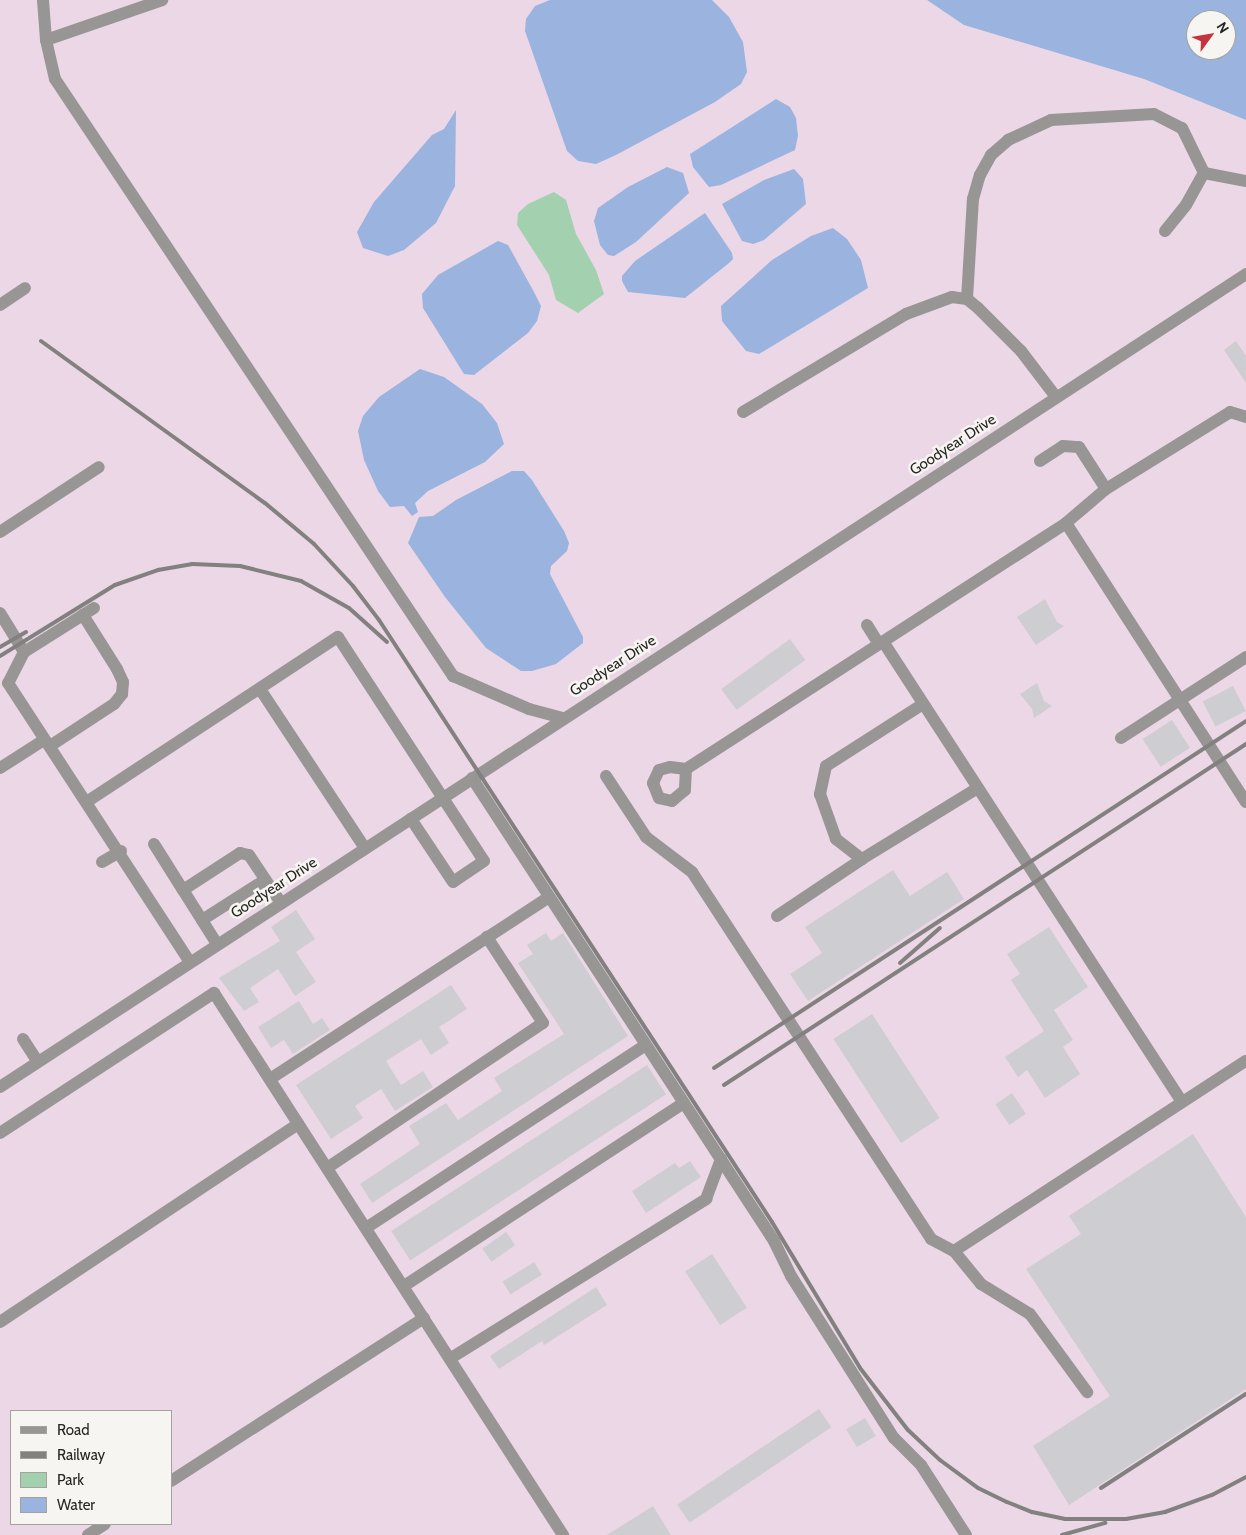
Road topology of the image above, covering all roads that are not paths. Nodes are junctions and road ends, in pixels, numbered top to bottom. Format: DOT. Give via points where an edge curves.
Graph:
graph roads {
  1 [pos="43,0"];
  2 [pos="162,0"];
  3 [pos="46,40"];
  4 [pos="1204,172"];
  5 [pos="1246,182"];
  6 [pos="1165,230"];
  7 [pos="1246,274"];
  8 [pos="26,288"];
  9 [pos="967,299"];
  10 [pos="0,305"];
  11 [pos="1056,397"];
  12 [pos="743,412"];
  13 [pos="1246,417"];
  14 [pos="1040,461"];
  15 [pos="99,467"];
  16 [pos="1106,489"];
  17 [pos="1066,523"];
  18 [pos="0,532"];
  19 [pos="0,613"];
  20 [pos="867,625"];
  21 [pos="884,643"];
  22 [pos="24,652"];
  23 [pos="1246,657"];
  24 [pos="260,689"];
  25 [pos="1180,700"];
  26 [pos="923,704"];
  27 [pos="562,718"];
  28 [pos="1121,738"];
  29 [pos="47,743"];
  30 [pos="0,768"];
  31 [pos="686,769"];
  32 [pos="606,776"];
  33 [pos="472,778"];
  34 [pos="978,788"];
  35 [pos="443,798"];
  36 [pos="88,802"];
  37 [pos="1246,802"];
  38 [pos="411,819"];
  39 [pos="154,844"];
  40 [pos="365,848"];
  41 [pos="121,851"];
  42 [pos="862,859"];
  43 [pos="102,862"];
  44 [pos="265,880"];
  45 [pos="183,890"];
  46 [pos="549,897"];
  47 [pos="281,903"];
  48 [pos="776,916"];
  49 [pos="202,920"];
  50 [pos="487,937"];
  51 [pos="217,944"];
  52 [pos="190,962"];
  53 [pos="23,1039"];
  54 [pos="646,1045"];
  55 [pos="1246,1061"];
  56 [pos="38,1062"];
  57 [pos="270,1079"];
  58 [pos="0,1087"];
  59 [pos="1182,1102"];
  60 [pos="684,1103"];
  61 [pos="298,1124"];
  62 [pos="0,1133"];
  63 [pos="721,1159"];
  64 [pos="327,1168"];
  65 [pos="366,1228"];
  66 [pos="954,1251"];
  67 [pos="404,1286"];
  68 [pos="424,1318"];
  69 [pos="0,1322"];
  70 [pos="451,1358"];
  71 [pos="1087,1392"];
  72 [pos="172,1480"];
  73 [pos="103,1525"];
  74 [pos="88,1535"];
  75 [pos="564,1535"];
  76 [pos="966,1535"];
  1 -- 3 [label="street"];
  2 -- 3 [label="street"];
  3 -- 27 [label="street" via="54,79 453,676 529,709"];
  4 -- 5 [label="street"];
  4 -- 6 [label="street" via="1186,205"];
  4 -- 9 [label="street" via="1182,128 1154,114 1051,120 1008,140 991,155 980,175 973,199"];
  7 -- 11 [label="street, Goodyear Drive"];
  8 -- 10 [label="street"];
  9 -- 11 [label="street" via="1022,351"];
  9 -- 12 [label="street" via="952,297 906,314"];
  11 -- 27 [label="street, Goodyear Drive"];
  13 -- 16 [label="street" via="1230,412"];
  14 -- 16 [label="street" via="1064,446 1079,447"];
  15 -- 18 [label="street"];
  16 -- 17 [label="street"];
  17 -- 21 [label="street"];
  17 -- 25 [label="street"];
  19 -- 22 [label="street"];
  20 -- 21 [label="street" via="877,641"];
  21 -- 26 [label="street"];
  21 -- 31 [label="street"];
  22 -- 29 [label="street" via="8,683"];
  22 -- 29 [label="street" via="89,611 123,682 122,694 114,704"];
  23 -- 25 [label="street"];
  24 -- 35 [label="street" via="338,637"];
  24 -- 36 [label="street"];
  24 -- 40 [label="street"];
  25 -- 28 [label="street"];
  25 -- 37 [label="street"];
  26 -- 34 [label="street"];
  26 -- 42 [label="street" via="826,766 820,794 836,839"];
  27 -- 33 [label="street, Goodyear Drive"];
  29 -- 30 [label="street"];
  29 -- 36 [label="street"];
  32 -- 66 [label="street" via="646,837 692,872 931,1239"];
  33 -- 35 [label="street, Goodyear Drive"];
  33 -- 46 [label="street"];
  34 -- 42 [label="street"];
  34 -- 59 [label="street"];
  35 -- 38 [label="street, Goodyear Drive"];
  35 -- 38 [label="street" via="484,861 453,882"];
  36 -- 41 [label="street"];
  38 -- 40 [label="street, Goodyear Drive"];
  39 -- 45 [label="street"];
  40 -- 47 [label="street, Goodyear Drive"];
  41 -- 43 [label="street"];
  41 -- 52 [label="street"];
  42 -- 48 [label="street"];
  44 -- 45 [label="street" via="249,855 240,853"];
  44 -- 47 [label="street"];
  44 -- 49 [label="street"];
  45 -- 49 [label="street"];
  46 -- 50 [label="street"];
  46 -- 54 [label="street"];
  47 -- 51 [label="street, Goodyear Drive"];
  49 -- 51 [label="street"];
  50 -- 57 [label="street"];
  50 -- 64 [label="street" via="543,1023"];
  51 -- 52 [label="street, Goodyear Drive"];
  52 -- 56 [label="street, Goodyear Drive"];
  53 -- 56 [label="street"];
  54 -- 60 [label="street"];
  54 -- 65 [label="street"];
  55 -- 59 [label="street"];
  56 -- 58 [label="street, Goodyear Drive"];
  57 -- 61 [label="street"];
  57 -- 62 [label="street" via="214,993"];
  59 -- 66 [label="street"];
  60 -- 63 [label="street"];
  60 -- 67 [label="street"];
  61 -- 64 [label="street"];
  61 -- 69 [label="street"];
  63 -- 70 [label="street" via="706,1199"];
  63 -- 76 [label="street" via="894,1438 922,1465"];
  64 -- 65 [label="street"];
  65 -- 67 [label="street"];
  66 -- 71 [label="street" via="981,1284 1030,1314"];
  67 -- 68 [label="street"];
  68 -- 70 [label="street"];
  68 -- 72 [label="street"];
  70 -- 75 [label="street"];
  73 -- 74 [label="street"];
}
